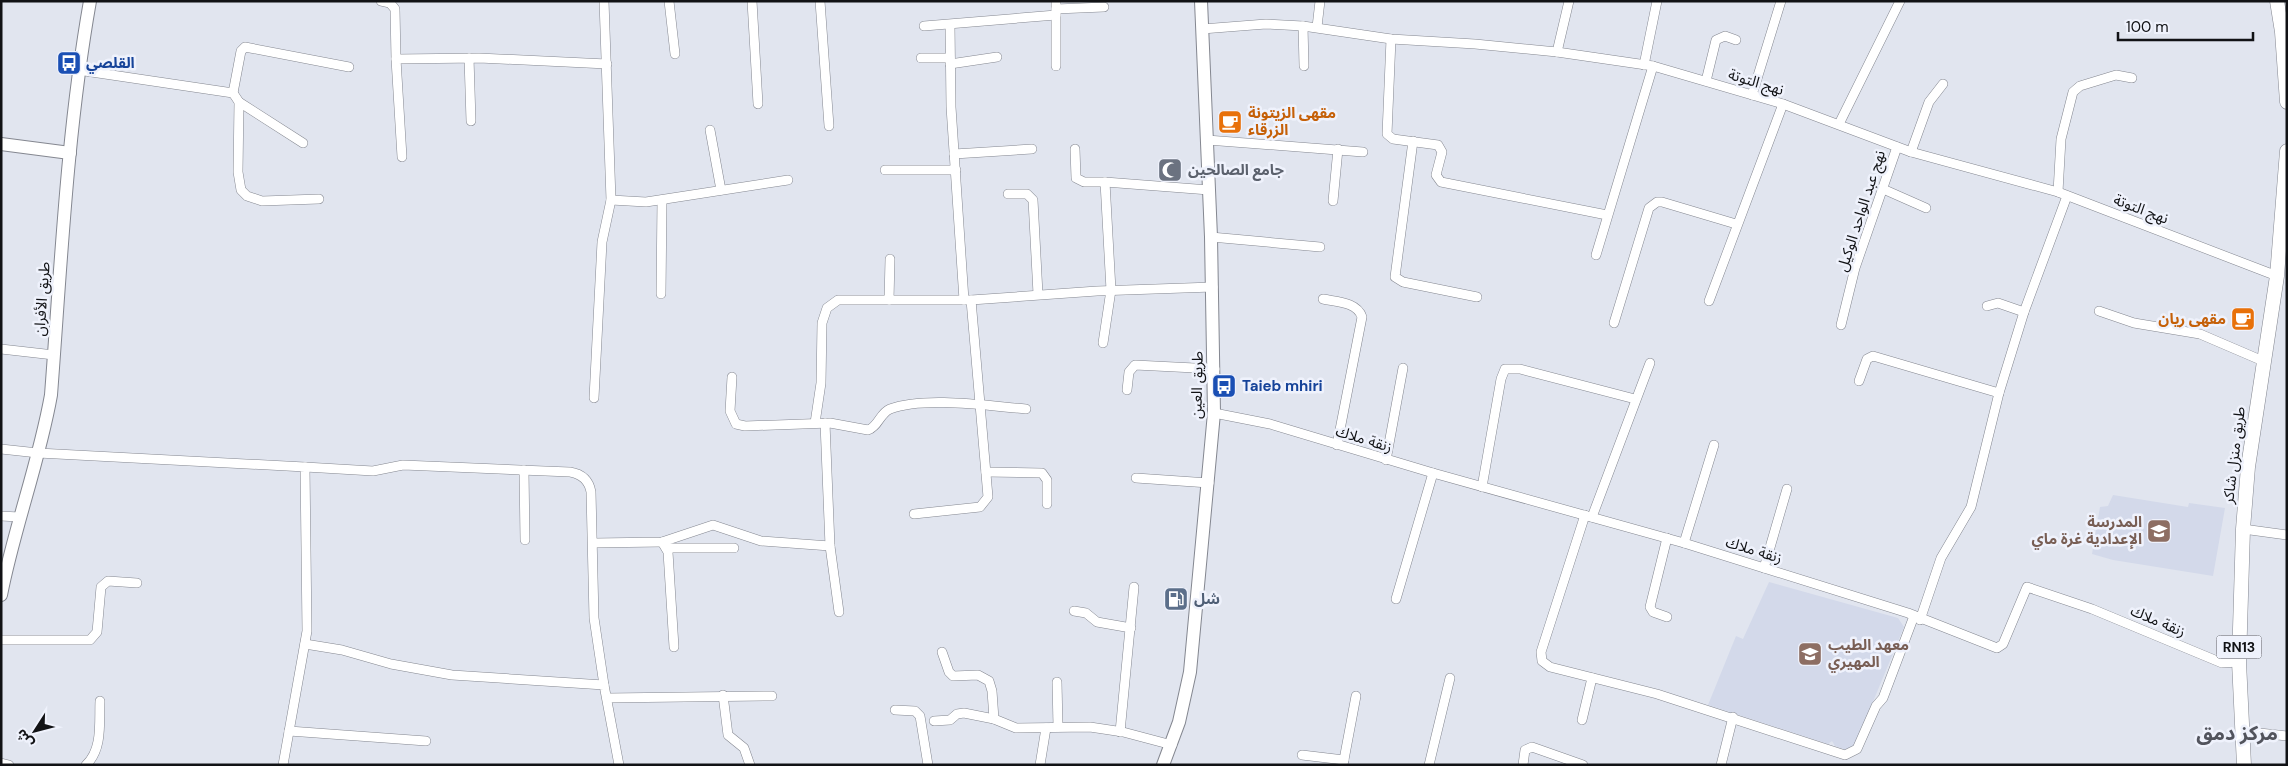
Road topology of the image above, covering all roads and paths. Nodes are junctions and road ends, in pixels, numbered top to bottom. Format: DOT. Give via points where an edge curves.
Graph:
graph roads {
  1 [pos="90,1"];
  2 [pos="381,1"];
  3 [pos="604,1"];
  4 [pos="669,1"];
  5 [pos="752,1"];
  6 [pos="820,1"];
  7 [pos="1201,1"];
  8 [pos="1320,1"];
  9 [pos="1570,1"];
  10 [pos="1657,1"];
  11 [pos="1781,1"];
  12 [pos="1900,1"];
  13 [pos="2277,1"];
  14 [pos="1104,7"];
  15 [pos="1056,8"];
  16 [pos="950,25"];
  17 [pos="924,26"];
  18 [pos="1303,26"];
  19 [pos="1317,27"];
  20 [pos="1202,29"];
  21 [pos="1391,39"];
  22 [pos="1736,40"];
  23 [pos="1557,52"];
  24 [pos="675,54"];
  25 [pos="469,58"];
  26 [pos="922,58"];
  27 [pos="997,58"];
  28 [pos="396,59"];
  29 [pos="950,61"];
  30 [pos="607,64"];
  31 [pos="1056,66"];
  32 [pos="1304,66"];
  33 [pos="1648,66"];
  34 [pos="349,67"];
  35 [pos="78,70"];
  36 [pos="2132,78"];
  37 [pos="1706,81"];
  38 [pos="1943,84"];
  39 [pos="233,93"];
  40 [pos="1752,95"];
  41 [pos="240,102"];
  42 [pos="2287,102"];
  43 [pos="758,104"];
  44 [pos="1783,104"];
  45 [pos="471,121"];
  46 [pos="1839,124"];
  47 [pos="830,126"];
  48 [pos="710,130"];
  49 [pos="1207,140"];
  50 [pos="1413,141"];
  51 [pos="303,143"];
  52 [pos="1,144"];
  53 [pos="1897,147"];
  54 [pos="1032,149"];
  55 [pos="1075,149"];
  56 [pos="1338,149"];
  57 [pos="2287,151"];
  58 [pos="70,152"];
  59 [pos="1362,152"];
  60 [pos="1912,152"];
  61 [pos="954,154"];
  62 [pos="402,157"];
  63 [pos="884,170"];
  64 [pos="956,170"];
  65 [pos="788,180"];
  66 [pos="1105,182"];
  67 [pos="1882,189"];
  68 [pos="721,190"];
  69 [pos="1209,190"];
  70 [pos="2058,192"];
  71 [pos="1008,194"];
  72 [pos="2068,196"];
  73 [pos="320,200"];
  74 [pos="611,200"];
  75 [pos="662,200"];
  76 [pos="1333,201"];
  77 [pos="1926,208"];
  78 [pos="1607,215"];
  79 [pos="2285,221"];
  80 [pos="1736,224"];
  81 [pos="1211,237"];
  82 [pos="1320,247"];
  83 [pos="1596,255"];
  84 [pos="890,259"];
  85 [pos="2278,276"];
  86 [pos="1212,287"];
  87 [pos="1111,290"];
  88 [pos="661,294"];
  89 [pos="1038,294"];
  90 [pos="1477,297"];
  91 [pos="1323,299"];
  92 [pos="889,300"];
  93 [pos="968,300"];
  94 [pos="1709,301"];
  95 [pos="1987,306"];
  96 [pos="2024,312"];
  97 [pos="2099,312"];
  98 [pos="1614,322"];
  99 [pos="1841,325"];
  100 [pos="1103,343"];
  101 [pos="1,350"];
  102 [pos="54,355"];
  103 [pos="2263,361"];
  104 [pos="1650,363"];
  105 [pos="1403,368"];
  106 [pos="1215,369"];
  107 [pos="732,377"];
  108 [pos="1859,381"];
  109 [pos="1127,390"];
  110 [pos="1999,393"];
  111 [pos="594,398"];
  112 [pos="1635,399"];
  113 [pos="979,406"];
  114 [pos="1026,409"];
  115 [pos="1214,413"];
  116 [pos="820,423"];
  117 [pos="1337,445"];
  118 [pos="1714,445"];
  119 [pos="1,449"];
  120 [pos="38,453"];
  121 [pos="1386,460"];
  122 [pos="305,467"];
  123 [pos="524,470"];
  124 [pos="986,472"];
  125 [pos="1433,473"];
  126 [pos="1136,478"];
  127 [pos="1209,483"];
  128 [pos="1482,487"];
  129 [pos="1787,489"];
  130 [pos="1047,504"];
  131 [pos="914,514"];
  132 [pos="1,516"];
  133 [pos="1589,516"];
  134 [pos="19,517"];
  135 [pos="2243,528"];
  136 [pos="2287,535"];
  137 [pos="1667,538"];
  138 [pos="524,540"];
  139 [pos="594,543"];
  140 [pos="1684,543"];
  141 [pos="665,545"];
  142 [pos="830,546"];
  143 [pos="734,548"];
  144 [pos="1764,568"];
  145 [pos="137,583"];
  146 [pos="1134,587"];
  147 [pos="1,595"];
  148 [pos="1396,599"];
  149 [pos="838,612"];
  150 [pos="1074,612"];
  151 [pos="1668,617"];
  152 [pos="1917,618"];
  153 [pos="1131,628"];
  154 [pos="1,640"];
  155 [pos="305,644"];
  156 [pos="674,647"];
  157 [pos="942,652"];
  158 [pos="2239,662"];
  159 [pos="1450,678"];
  160 [pos="1592,678"];
  161 [pos="1057,682"];
  162 [pos="604,685"];
  163 [pos="723,695"];
  164 [pos="772,696"];
  165 [pos="1356,696"];
  166 [pos="607,698"];
  167 [pos="100,701"];
  168 [pos="895,710"];
  169 [pos="1733,717"];
  170 [pos="994,719"];
  171 [pos="1582,720"];
  172 [pos="934,721"];
  173 [pos="1058,727"];
  174 [pos="1046,728"];
  175 [pos="290,731"];
  176 [pos="2241,731"];
  177 [pos="1120,732"];
  178 [pos="2287,736"];
  179 [pos="426,741"];
  180 [pos="1172,745"];
  181 [pos="1302,755"];
  182 [pos="1344,762"];
  183 [pos="1,763"];
  184 [pos="9,765"];
  185 [pos="86,765"];
  186 [pos="283,765"];
  187 [pos="619,765"];
  188 [pos="750,765"];
  189 [pos="928,765"];
  190 [pos="1040,765"];
  191 [pos="1163,765"];
  192 [pos="1429,765"];
  193 [pos="1523,765"];
  194 [pos="1582,765"];
  195 [pos="1721,765"];
  196 [pos="2244,765"];
  1 -- 35 [label="main road, طريق الأفران"];
  2 -- 28 [label="street" via="390,3 395,9"];
  3 -- 30 [label="street"];
  4 -- 24 [label="street"];
  5 -- 43 [label="street"];
  6 -- 47 [label="street"];
  7 -- 20 [label="main road, طريق العين"];
  8 -- 19 [label="street"];
  9 -- 23 [label="street"];
  10 -- 33 [label="street"];
  11 -- 40 [label="street"];
  12 -- 46 [label="street"];
  13 -- 42 [label="main road"];
  14 -- 15 [label="street"];
  15 -- 16 [label="street"];
  15 -- 31 [label="street"];
  16 -- 17 [label="street"];
  16 -- 29 [label="street"];
  18 -- 19 [label="street, نهج التوتة"];
  18 -- 20 [label="street, نهج التوتة" via="1266,24"];
  18 -- 32 [label="street"];
  19 -- 21 [label="street, نهج التوتة"];
  20 -- 49 [label="main road, طريق العين"];
  21 -- 23 [label="street, نهج التوتة"];
  21 -- 50 [label="street" via="1387,134 1393,139"];
  22 -- 37 [label="street" via="1725,36 1716,40"];
  23 -- 33 [label="street, نهج التوتة"];
  25 -- 28 [label="street"];
  25 -- 30 [label="street"];
  25 -- 45 [label="street"];
  26 -- 29 [label="street"];
  27 -- 29 [label="street"];
  28 -- 62 [label="street"];
  29 -- 61 [label="street"];
  30 -- 74 [label="street"];
  33 -- 37 [label="street, نهج التوتة"];
  33 -- 78 [label="street"];
  34 -- 39 [label="street" via="245,47 241,51"];
  35 -- 39 [label="street"];
  35 -- 58 [label="main road, طريق الأفران"];
  36 -- 70 [label="street" via="2116,75 2080,86 2073,92 2061,139"];
  37 -- 40 [label="street, نهج التوتة"];
  38 -- 60 [label="street" via="1929,102"];
  39 -- 41 [label="street"];
  40 -- 44 [label="street, نهج التوتة"];
  41 -- 51 [label="street"];
  41 -- 73 [label="street" via="238,172 241,190 246,196 262,201"];
  44 -- 46 [label="street, نهج التوتة"];
  44 -- 80 [label="street"];
  46 -- 53 [label="street, نهج التوتة"];
  48 -- 68 [label="street"];
  49 -- 56 [label="street"];
  49 -- 69 [label="main road, طريق العين"];
  50 -- 78 [label="street" via="1431,142 1440,147 1442,152 1436,175 1441,182"];
  50 -- 90 [label="street" via="1396,277 1403,282"];
  52 -- 58 [label="main road"];
  53 -- 60 [label="street, نهج التوتة"];
  53 -- 67 [label="street, نهج عبد الواحد الوكيل"];
  54 -- 61 [label="street"];
  55 -- 66 [label="street" via="1076,178 1084,182"];
  56 -- 59 [label="street"];
  56 -- 76 [label="street"];
  57 -- 79 [label="main road, طريق منزل شاكر / RN13"];
  58 -- 102 [label="main road, طريق الأفران"];
  60 -- 70 [label="street, نهج التوتة"];
  61 -- 64 [label="street"];
  63 -- 64 [label="street"];
  64 -- 93 [label="street"];
  65 -- 68 [label="street"];
  66 -- 69 [label="street"];
  66 -- 87 [label="street"];
  67 -- 77 [label="street"];
  67 -- 99 [label="street, نهج عبد الواحد الوكيل"];
  68 -- 75 [label="street"];
  69 -- 81 [label="main road, طريق العين"];
  70 -- 72 [label="street, نهج التوتة"];
  71 -- 89 [label="street" via="1027,194 1033,200"];
  72 -- 85 [label="street, نهج التوتة"];
  72 -- 96 [label="street"];
  74 -- 75 [label="street"];
  74 -- 111 [label="street" via="602,242"];
  75 -- 88 [label="street"];
  78 -- 83 [label="street"];
  79 -- 85 [label="main road, طريق منزل شاكر / RN13"];
  80 -- 94 [label="street"];
  80 -- 98 [label="street" via="1662,202 1653,203"];
  81 -- 82 [label="street"];
  81 -- 86 [label="main road, طريق العين"];
  84 -- 92 [label="street"];
  85 -- 103 [label="main road, طريق منزل شاكر / RN13"];
  86 -- 87 [label="street"];
  86 -- 106 [label="main road, طريق العين"];
  87 -- 89 [label="street"];
  87 -- 100 [label="street"];
  89 -- 93 [label="street"];
  91 -- 117 [label="street" via="1354,306 1362,317"];
  92 -- 93 [label="street"];
  92 -- 116 [label="street" via="838,300 827,308 822,323"];
  93 -- 113 [label="street"];
  95 -- 96 [label="street" via="1998,303"];
  96 -- 110 [label="street"];
  97 -- 103 [label="street" via="2134,323 2200,334"];
  101 -- 102 [label="street"];
  102 -- 120 [label="main road, طريق الأفران" via="51,395"];
  103 -- 135 [label="main road, طريق منزل شاكر / RN13"];
  104 -- 112 [label="street"];
  105 -- 121 [label="street"];
  106 -- 109 [label="street" via="1135,365 1129,372"];
  106 -- 115 [label="main road, طريق العين"];
  107 -- 116 [label="street" via="730,411 736,424"];
  108 -- 110 [label="street" via="1867,359 1873,356"];
  110 -- 152 [label="street" via="1971,507 1941,558"];
  112 -- 128 [label="street" via="1520,369 1505,369"];
  112 -- 133 [label="street"];
  113 -- 114 [label="street"];
  113 -- 116 [label="street" via="948,403 897,408 885,412 868,430"];
  113 -- 124 [label="street"];
  115 -- 117 [label="street, زنقة ملاك" via="1270,424"];
  115 -- 127 [label="main road, طريق العين"];
  116 -- 142 [label="street"];
  117 -- 121 [label="street, زنقة ملاك"];
  118 -- 140 [label="street"];
  119 -- 120 [label="street"];
  120 -- 122 [label="street"];
  120 -- 134 [label="main road, طريق الأفران"];
  121 -- 125 [label="street, زنقة ملاك"];
  122 -- 123 [label="street" via="373,470 403,465"];
  122 -- 155 [label="street"];
  123 -- 138 [label="street"];
  123 -- 139 [label="street" via="570,472 586,480 591,492"];
  124 -- 130 [label="street" via="1042,473 1047,480"];
  124 -- 131 [label="street" via="988,497 983,505"];
  125 -- 128 [label="street, زنقة ملاك"];
  125 -- 148 [label="street"];
  126 -- 127 [label="street"];
  127 -- 180 [label="main road, طريق العين" via="1190,672"];
  128 -- 133 [label="street, زنقة ملاك"];
  129 -- 144 [label="street"];
  132 -- 134 [label="street"];
  133 -- 137 [label="street, زنقة ملاك"];
  133 -- 160 [label="street" via="1540,656 1550,667"];
  134 -- 147 [label="main road, طريق الأفران"];
  135 -- 136 [label="street"];
  135 -- 158 [label="main road, طريق منزل شاكر / RN13"];
  137 -- 140 [label="street, زنقة ملاك"];
  137 -- 151 [label="street" via="1650,607 1653,612"];
  139 -- 141 [label="street"];
  139 -- 162 [label="street" via="594,618"];
  140 -- 144 [label="street, زنقة ملاك"];
  141 -- 142 [label="street" via="713,524 761,541"];
  141 -- 143 [label="street"];
  141 -- 156 [label="street"];
  142 -- 149 [label="street"];
  144 -- 152 [label="street, زنقة ملاك"];
  145 -- 154 [label="street" via="104,583 97,632 90,640"];
  146 -- 153 [label="street"];
  150 -- 153 [label="street" via="1086,613 1097,622"];
  152 -- 158 [label="street, زنقة ملاك" via="1998,648 2027,587 2092,609 2222,663"];
  152 -- 169 [label="street" via="1857,748 1845,756"];
  153 -- 177 [label="street"];
  155 -- 162 [label="street" via="452,675"];
  155 -- 175 [label="street"];
  157 -- 170 [label="street" via="953,676 978,675 988,681"];
  158 -- 176 [label="main road, طريق منزل شاكر / RN13"];
  159 -- 192 [label="street"];
  160 -- 169 [label="street"];
  160 -- 171 [label="street"];
  161 -- 173 [label="street"];
  162 -- 166 [label="street"];
  163 -- 164 [label="street"];
  163 -- 166 [label="street"];
  163 -- 188 [label="street" via="728,735 744,748"];
  165 -- 182 [label="street"];
  166 -- 187 [label="street"];
  167 -- 185 [label="street" via="99,740 92,759"];
  168 -- 189 [label="street" via="915,711 920,716"];
  169 -- 195 [label="street"];
  170 -- 172 [label="street" via="960,713 950,720"];
  170 -- 174 [label="street" via="1016,728"];
  173 -- 174 [label="street"];
  173 -- 177 [label="street" via="1090,727"];
  174 -- 190 [label="street"];
  175 -- 179 [label="street"];
  175 -- 186 [label="street"];
  176 -- 178 [label="street"];
  176 -- 196 [label="main road, طريق منزل شاكر / RN13"];
  177 -- 180 [label="street"];
  180 -- 191 [label="main road, طريق العين"];
  181 -- 182 [label="street"];
  183 -- 184 [label="street"];
  193 -- 194 [label="street" via="1525,750 1532,747"];
}
